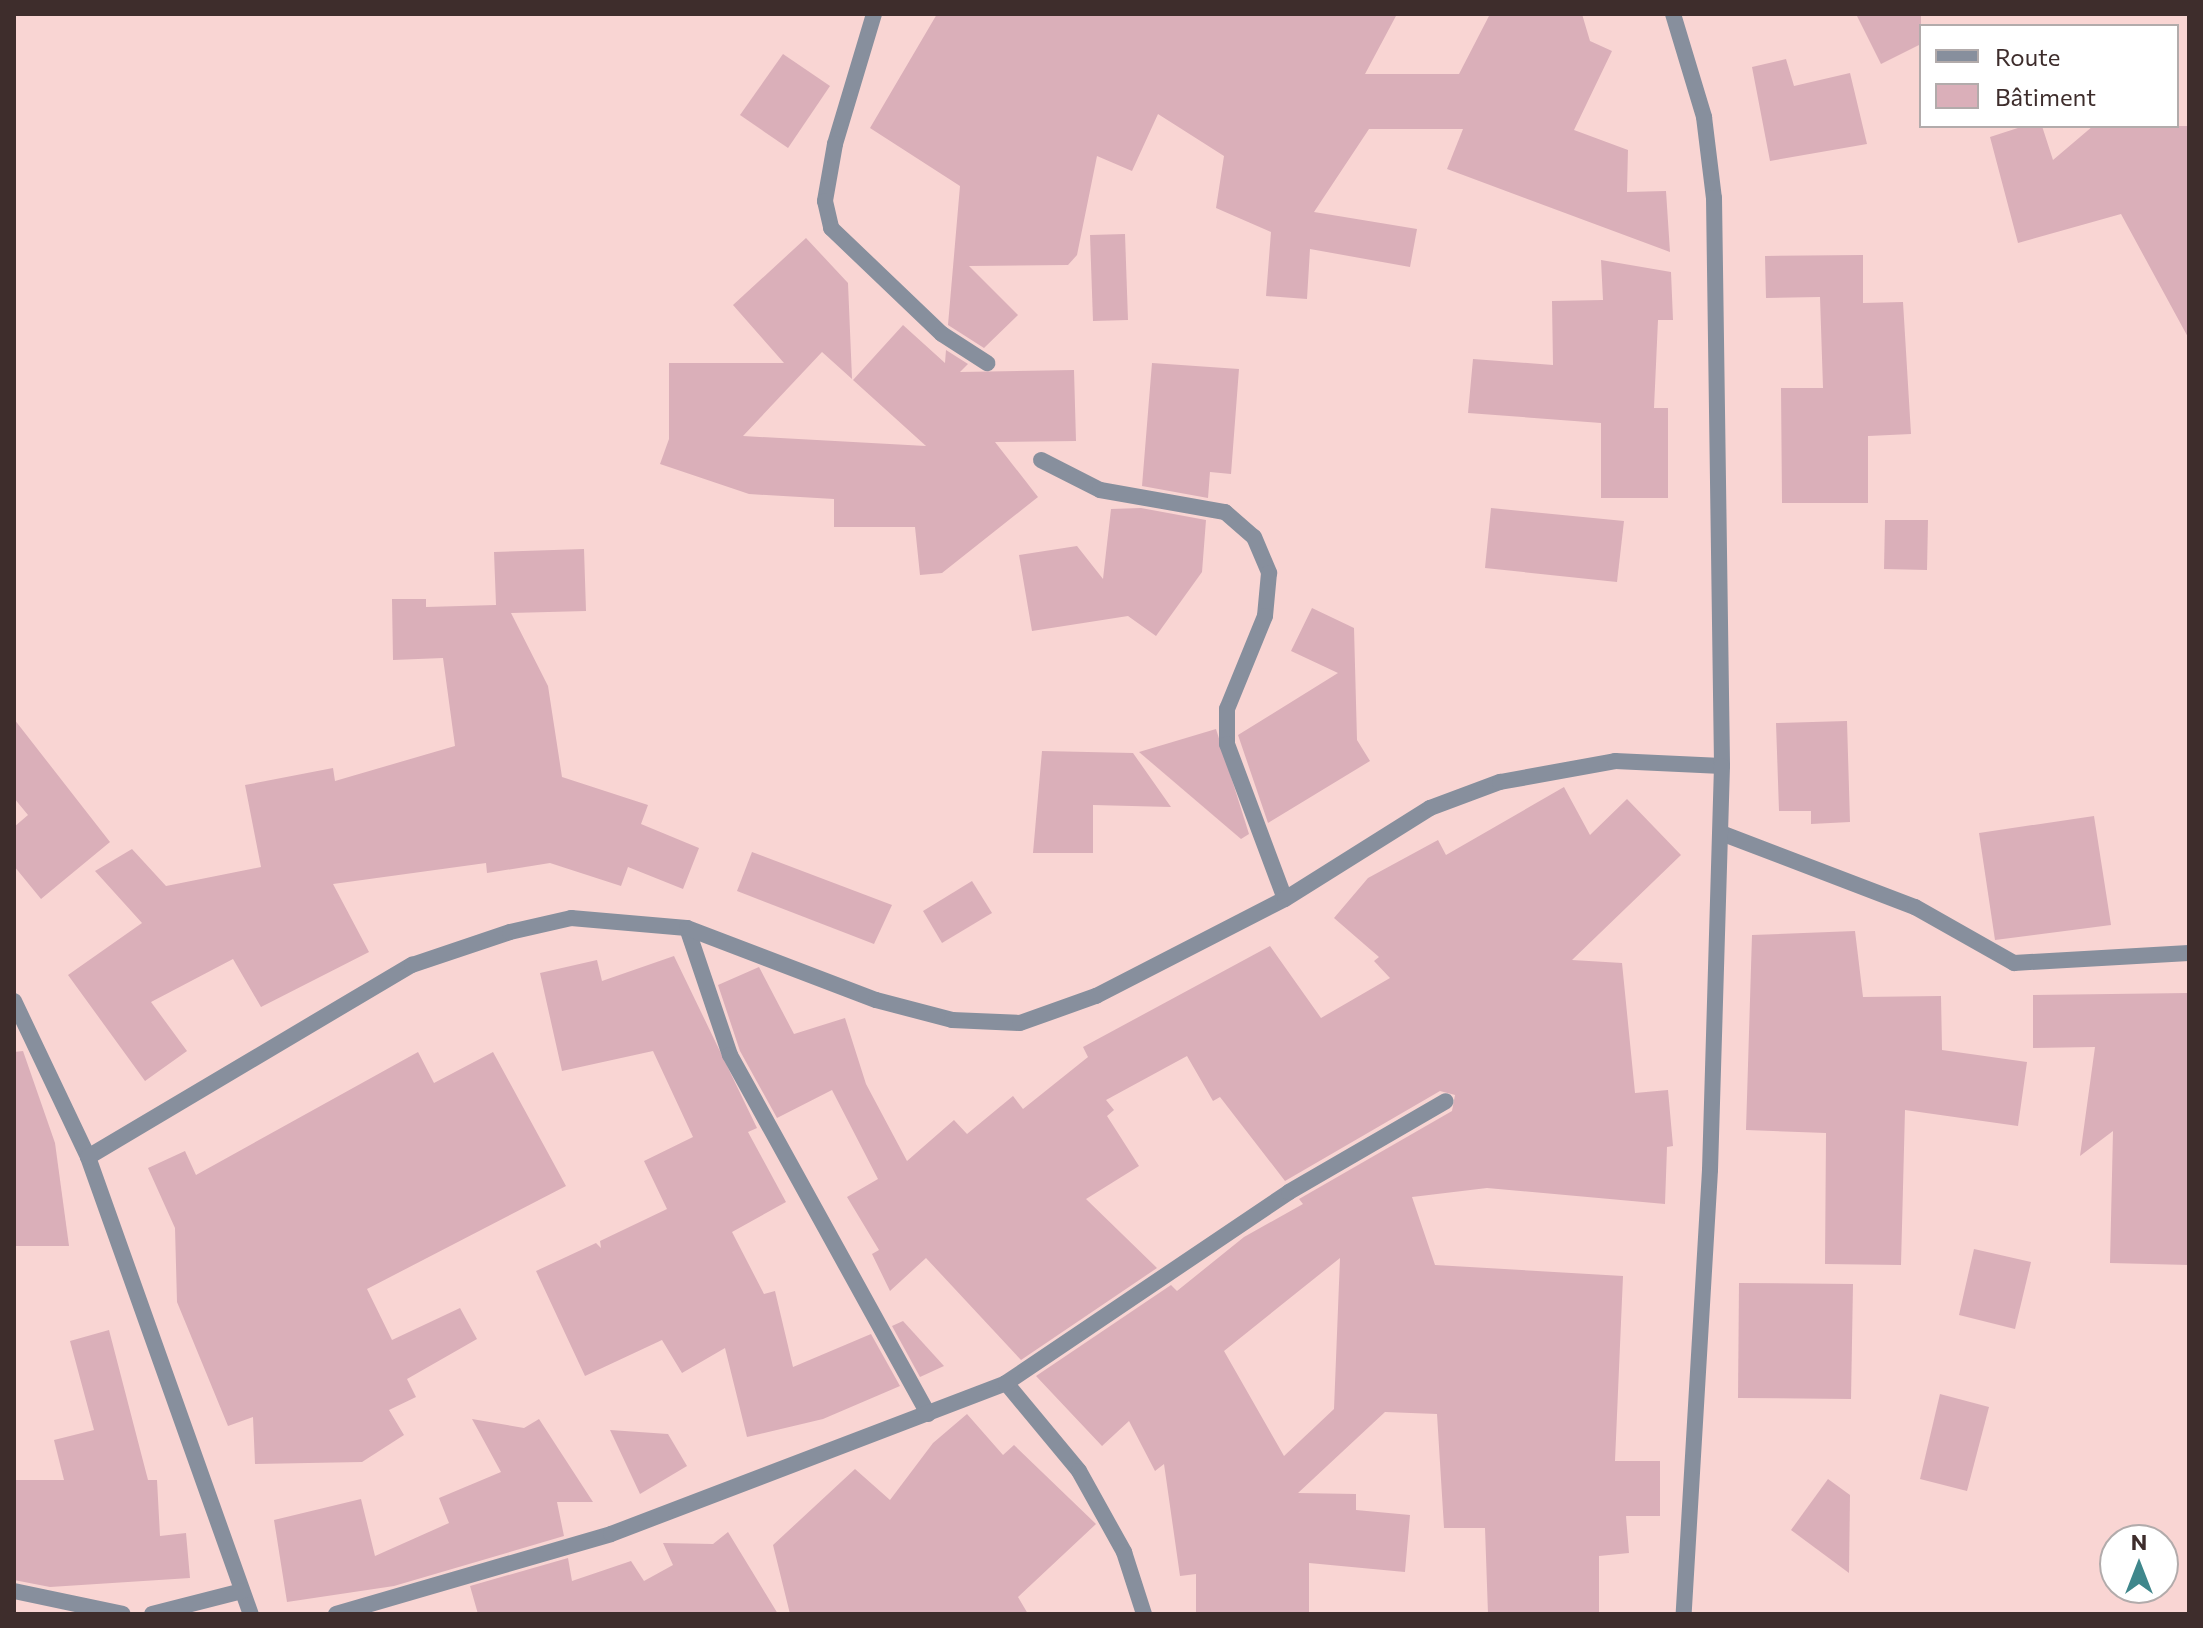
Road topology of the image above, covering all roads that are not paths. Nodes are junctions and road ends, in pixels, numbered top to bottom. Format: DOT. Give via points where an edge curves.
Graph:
graph roads {
  1 [pos="1673,14"];
  2 [pos="867,16"];
  3 [pos="987,363"];
  4 [pos="1041,460"];
  5 [pos="1722,766"];
  6 [pos="1721,833"];
  7 [pos="1285,899"];
  8 [pos="687,928"];
  9 [pos="2189,953"];
  10 [pos="14,1001"];
  11 [pos="1446,1101"];
  12 [pos="88,1157"];
  13 [pos="1006,1383"];
  14 [pos="928,1414"];
  15 [pos="14,1591"];
  16 [pos="242,1591"];
  17 [pos="123,1614"];
  18 [pos="152,1614"];
  19 [pos="251,1614"];
  20 [pos="336,1614"];
  21 [pos="1144,1614"];
  22 [pos="1684,1614"];
  1 -- 5 [label="street" via="1704,117 1714,198"];
  2 -- 3 [label="street" via="825,201 831,228 942,334"];
  4 -- 7 [label="street" via="1100,490 1225,512 1254,537 1269,573 1265,616 1227,709 1227,744"];
  5 -- 6 [label="street"];
  5 -- 7 [label="street" via="1615,761 1500,782 1430,808"];
  6 -- 9 [label="street" via="1915,907 2014,963"];
  6 -- 22 [label="street"];
  7 -- 8 [label="street" via="1096,996 1020,1023 952,1020 876,1000"];
  8 -- 12 [label="street" via="571,918 412,965"];
  8 -- 14 [label="street" via="730,1055"];
  10 -- 12 [label="street"];
  11 -- 13 [label="street" via="1289,1192"];
  12 -- 16 [label="street"];
  13 -- 14 [label="street"];
  13 -- 21 [label="street" via="1079,1471 1124,1552"];
  14 -- 20 [label="street" via="611,1534"];
  15 -- 17 [label="street"];
  16 -- 18 [label="street"];
  16 -- 19 [label="street"];
}
